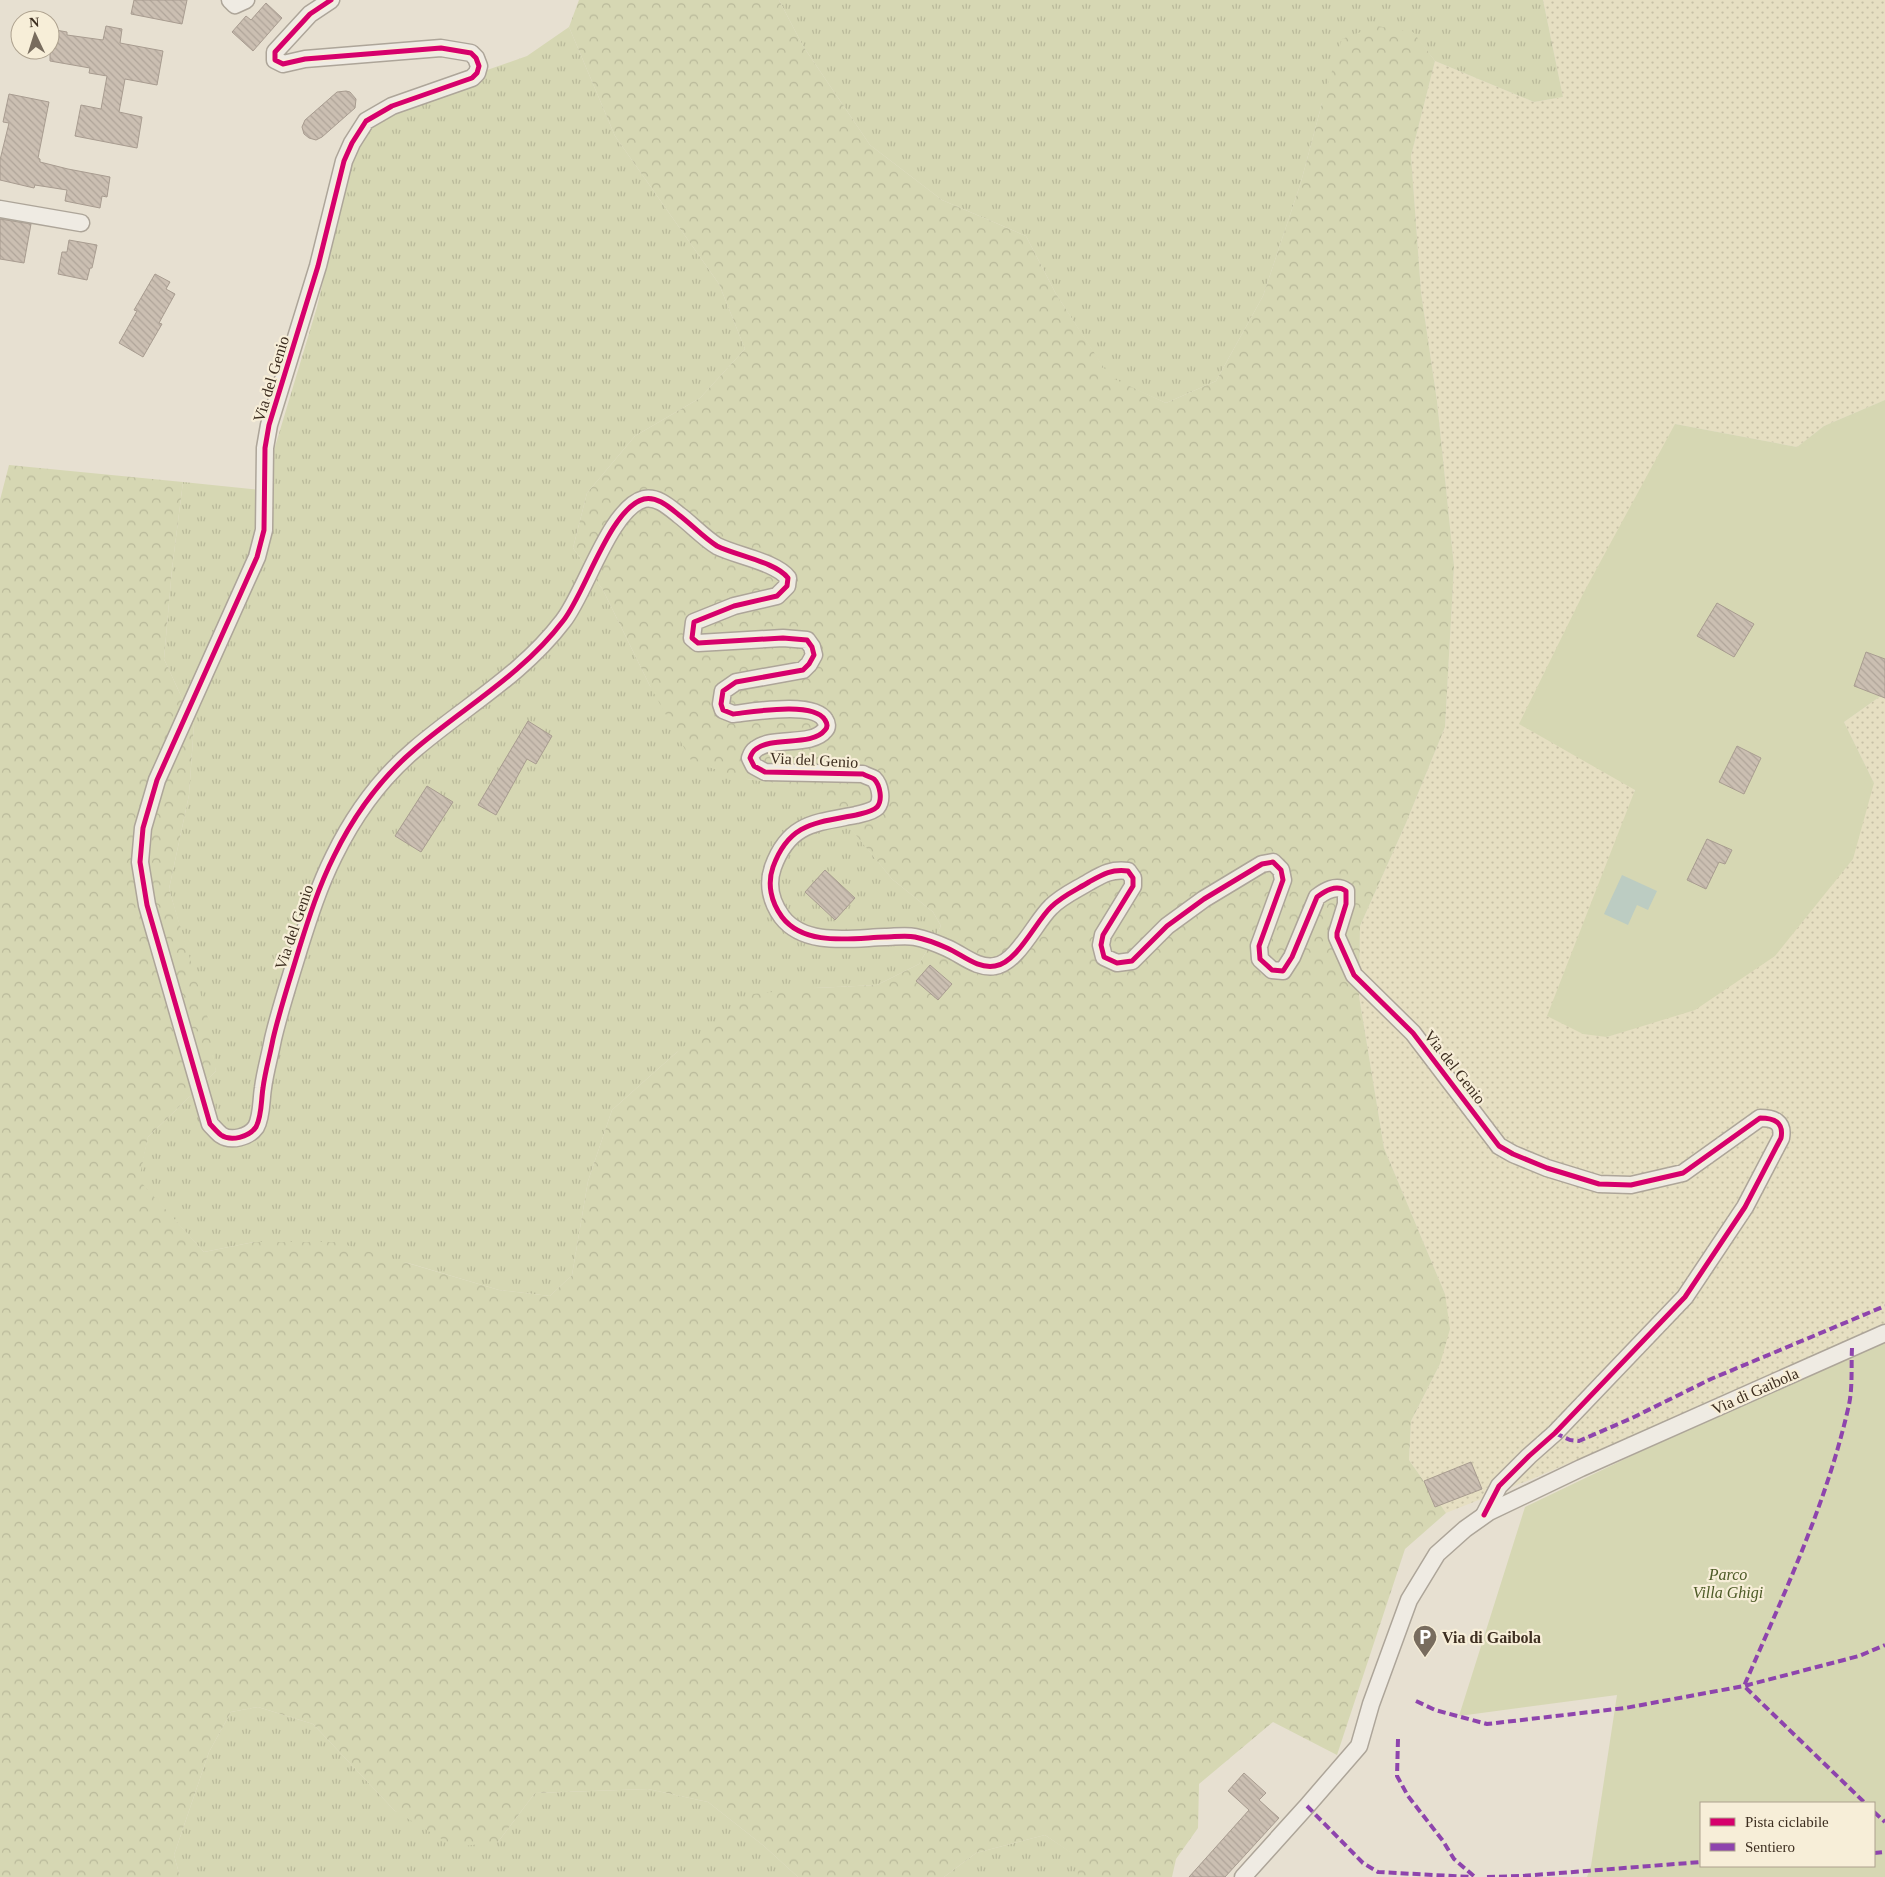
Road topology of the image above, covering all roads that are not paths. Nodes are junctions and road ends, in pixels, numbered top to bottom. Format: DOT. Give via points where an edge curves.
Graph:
graph roads {
  1 [pos="230,0"];
  2 [pos="246,0"];
  3 [pos="332,0"];
  4 [pos="0,209"];
  5 [pos="81,223"];
  6 [pos="1885,1333"];
  7 [pos="1484,1515"];
  8 [pos="1243,1877"];
  1 -- 2 [label="street" via="235,5"];
  3 -- 7 [label="street, Via del Genio" via="310,14 275,52 275,60 282,64 305,59 441,48 471,53 479,66 472,78 392,106 366,121 344,161 318,266 269,425 265,448 264,530 257,557 157,780 143,828 140,862 147,906 210,1124 221,1135 232,1138 247,1135 256,1126 280,1009 315,899 333,857 363,806 413,750 492,691 542,646 564,620 603,545 629,508 644,499 665,503 716,545 769,565 788,578 787,586 777,596 734,606 694,622 692,638 698,643 783,638 807,640 812,647 814,655 803,670 736,682 723,691 723,710 733,714 800,708 814,711 826,722 826,730 813,737 764,744 755,749 750,758 754,766 765,772 863,774 873,778 878,786 880,798 877,806 869,812 811,824 787,840 779,850 771,873 772,897 783,918 805,934 821,938 914,937 948,948 979,966 997,966 1010,959 1050,908 1066,895 1116,870 1128,871 1133,878 1133,886 1103,935 1101,945 1104,957 1116,963 1132,961 1166,926 1204,899 1262,864 1273,862 1281,870 1283,880 1259,946 1260,959 1272,970 1283,971 1317,897 1336,888 1346,891 1337,937 1354,975 1413,1033 1499,1146 1513,1154 1599,1184 1631,1185 1683,1173 1760,1118 1771,1118 1780,1123 1781,1138 1745,1207 1685,1297 1555,1433 1499,1486"];
  4 -- 5 [label="street"];
  6 -- 7 [label="street, Via di Gaibola" via="1580,1468"];
  7 -- 8 [label="street, Via di Gaibola" via="1437,1554 1409,1600 1359,1746"];
}
